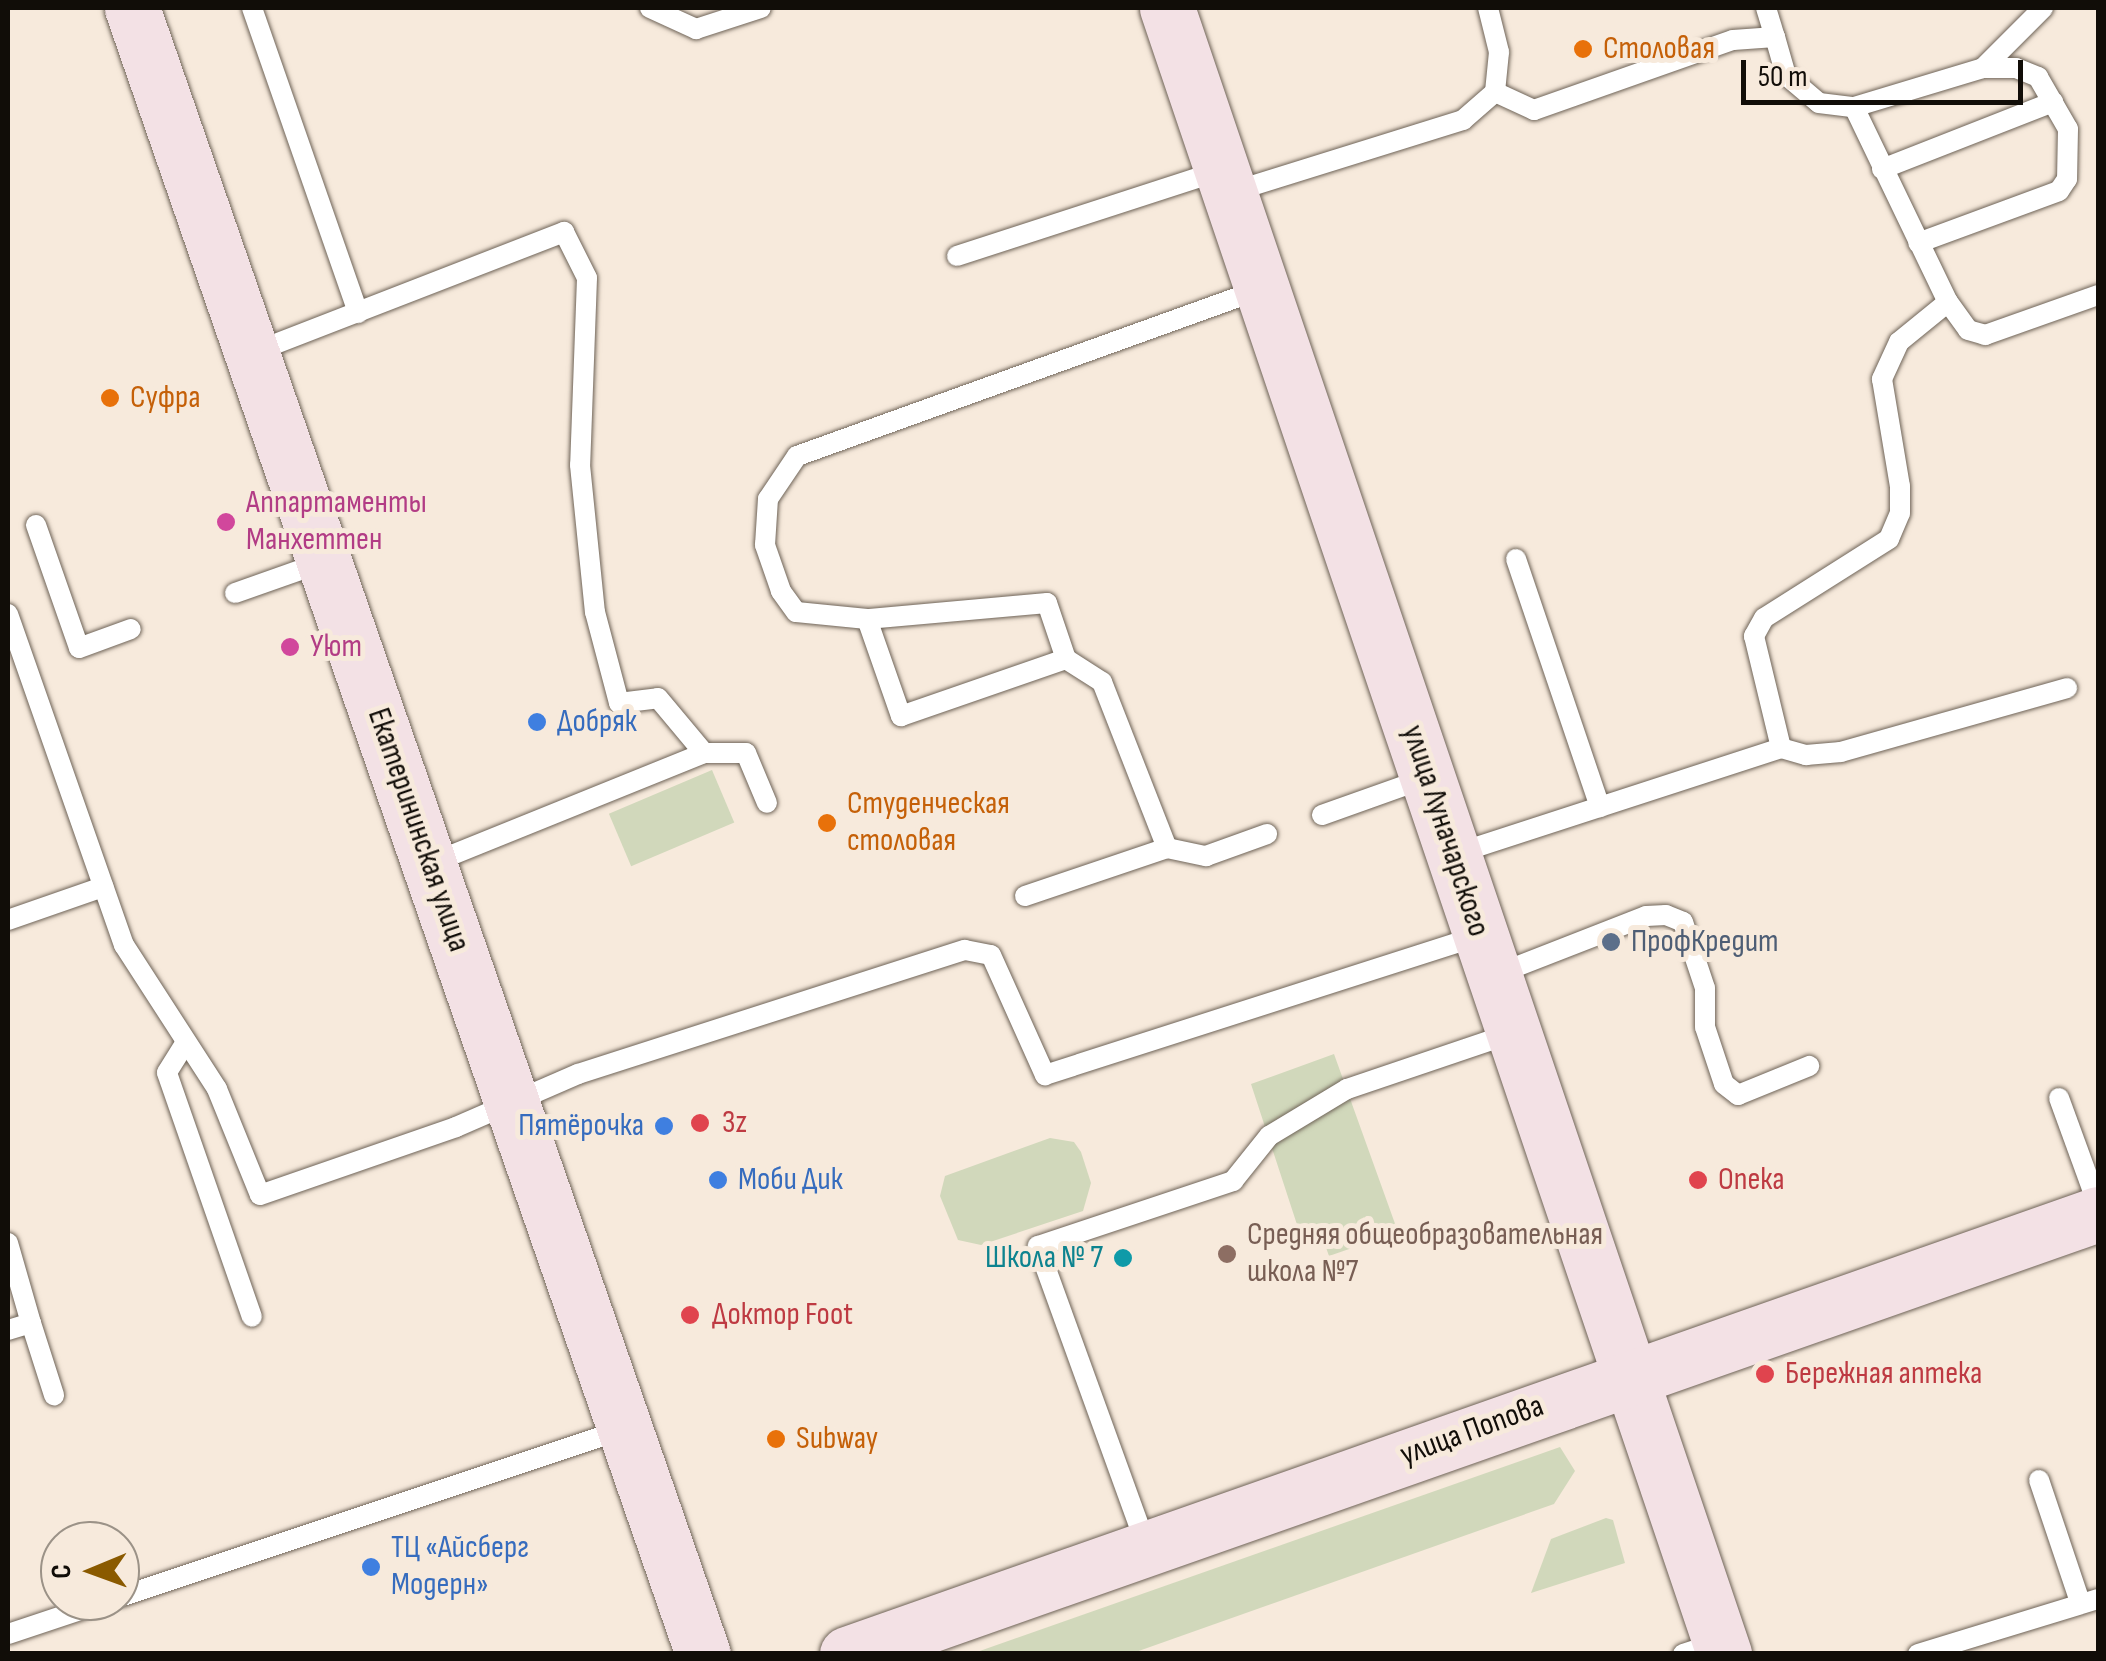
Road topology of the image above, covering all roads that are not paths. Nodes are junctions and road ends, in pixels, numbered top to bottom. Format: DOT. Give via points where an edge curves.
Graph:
graph roads {
  1 [pos="132,8"];
  2 [pos="252,8"];
  3 [pos="650,8"];
  4 [pos="762,8"];
  5 [pos="1168,8"];
  6 [pos="1488,8"];
  7 [pos="1766,8"];
  8 [pos="2043,8"];
  9 [pos="1775,37"];
  10 [pos="1983,68"];
  11 [pos="1495,92"];
  12 [pos="2053,102"];
  13 [pos="1854,107"];
  14 [pos="1882,169"];
  15 [pos="1228,181"];
  16 [pos="1918,243"];
  17 [pos="957,256"];
  18 [pos="1264,288"];
  19 [pos="2098,295"];
  20 [pos="1948,302"];
  21 [pos="358,313"];
  22 [pos="250,354"];
  23 [pos="36,525"];
  24 [pos="1516,559"];
  25 [pos="325,561"];
  26 [pos="235,593"];
  27 [pos="8,614"];
  28 [pos="867,618"];
  29 [pos="131,629"];
  30 [pos="1066,659"];
  31 [pos="17,667"];
  32 [pos="2067,688"];
  33 [pos="1781,748"];
  34 [pos="704,752"];
  35 [pos="1428,778"];
  36 [pos="767,803"];
  37 [pos="1600,807"];
  38 [pos="1322,815"];
  39 [pos="1266,834"];
  40 [pos="1166,848"];
  41 [pos="1453,855"];
  42 [pos="430,864"];
  43 [pos="104,886"];
  44 [pos="1025,896"];
  45 [pos="8,920"];
  46 [pos="1487,956"];
  47 [pos="1513,1033"];
  48 [pos="186,1042"];
  49 [pos="1809,1066"];
  50 [pos="2059,1098"];
  51 [pos="512,1099"];
  52 [pos="2098,1204"];
  53 [pos="2098,1214"];
  54 [pos="8,1243"];
  55 [pos="252,1317"];
  56 [pos="31,1323"];
  57 [pos="8,1330"];
  58 [pos="1628,1376"];
  59 [pos="54,1395"];
  60 [pos="625,1429"];
  61 [pos="2039,1480"];
  62 [pos="1147,1546"];
  63 [pos="140,1590"];
  64 [pos="2089,1600"];
  65 [pos="47,1621"];
  66 [pos="8,1634"];
  67 [pos="1709,1650"];
  68 [pos="703,1654"];
  69 [pos="847,1654"];
  70 [pos="1918,1654"];
  1 -- 22 [label="main road, Екатерининская улица"];
  2 -- 21 [label="lane"];
  3 -- 4 [label="lane" via="696,29"];
  5 -- 15 [label="main road, улица Луначарского"];
  6 -- 11 [label="lane" via="1500,52"];
  7 -- 9 [label="lane"];
  8 -- 10 [label="lane"];
  9 -- 11 [label="lane" via="1732,40 1534,110"];
  9 -- 13 [label="lane" via="1786,75 1819,103"];
  10 -- 12 [label="lane" via="2016,68 2038,77"];
  10 -- 13 [label="lane"];
  11 -- 15 [label="lane" via="1463,120"];
  12 -- 14 [label="lane"];
  12 -- 16 [label="lane" via="2068,129 2067,178 2059,191"];
  13 -- 14 [label="lane"];
  14 -- 16 [label="lane"];
  15 -- 17 [label="lane"];
  15 -- 18 [label="main road, улица Луначарского"];
  16 -- 20 [label="lane"];
  18 -- 28 [label="lane" via="797,456 768,499 765,545 780,590 796,612 818,619"];
  18 -- 35 [label="main road, улица Луначарского"];
  19 -- 20 [label="lane" via="1985,335 1968,330"];
  20 -- 33 [label="lane" via="1898,342 1882,378 1900,486 1900,514 1889,539 1764,618 1754,636"];
  21 -- 22 [label="lane"];
  21 -- 34 [label="lane" via="564,232 586,278 580,464 604,648 619,702 658,698"];
  22 -- 25 [label="main road, Екатерининская улица"];
  23 -- 29 [label="lane" via="79,648"];
  24 -- 37 [label="lane"];
  25 -- 26 [label="lane"];
  25 -- 42 [label="main road, Екатерининская улица"];
  27 -- 31 [label="lane"];
  28 -- 30 [label="lane" via="1048,603"];
  28 -- 30 [label="lane" via="901,716"];
  30 -- 40 [label="lane" via="1102,682"];
  31 -- 43 [label="lane"];
  32 -- 33 [label="lane" via="1841,752 1806,756"];
  33 -- 37 [label="lane"];
  34 -- 36 [label="lane" via="746,752"];
  34 -- 42 [label="lane"];
  35 -- 38 [label="lane"];
  35 -- 41 [label="main road, улица Луначарского"];
  37 -- 41 [label="lane"];
  39 -- 40 [label="lane" via="1206,856"];
  40 -- 44 [label="lane"];
  41 -- 46 [label="main road, улица Луначарского"];
  42 -- 51 [label="main road, Екатерининская улица"];
  43 -- 45 [label="lane"];
  43 -- 48 [label="lane" via="124,946"];
  46 -- 47 [label="main road, улица Луначарского"];
  46 -- 49 [label="lane" via="1666,915 1683,922 1705,988 1705,1027 1724,1084 1738,1095"];
  46 -- 51 [label="lane" via="1045,1075 991,955 964,950"];
  47 -- 58 [label="main road, улица Луначарского"];
  47 -- 62 [label="lane" via="1347,1090 1269,1136 1233,1181 1038,1246"];
  48 -- 51 [label="lane" via="217,1089 260,1195 456,1127"];
  48 -- 55 [label="lane" via="166,1073"];
  50 -- 52 [label="lane"];
  51 -- 60 [label="main road, Екатерининская улица"];
  53 -- 58 [label="main road, улица Попова"];
  54 -- 56 [label="lane"];
  56 -- 57 [label="lane"];
  56 -- 59 [label="lane"];
  58 -- 62 [label="main road, улица Попова"];
  58 -- 67 [label="main road, улица Луначарского"];
  60 -- 63 [label="lane"];
  60 -- 68 [label="main road, Екатерининская улица"];
  61 -- 64 [label="lane"];
  62 -- 69 [label="main road, улица Попова"];
  64 -- 70 [label="lane"];
  65 -- 66 [label="lane"];
}
